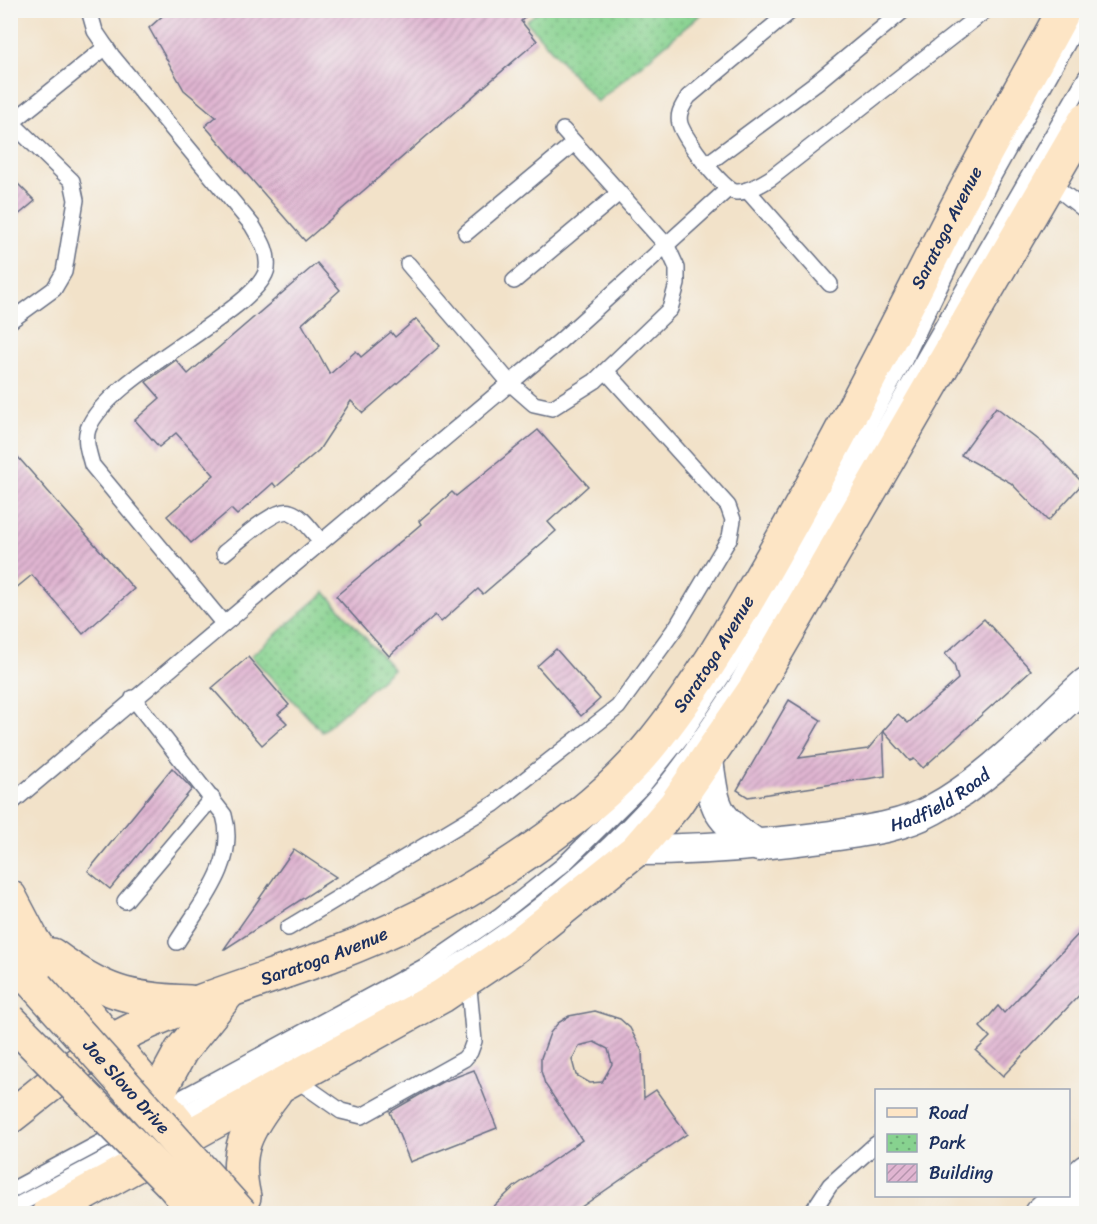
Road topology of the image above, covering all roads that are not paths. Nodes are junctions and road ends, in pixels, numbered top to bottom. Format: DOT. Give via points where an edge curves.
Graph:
graph roads {
  1 [pos="89,10"];
  2 [pos="792,10"];
  3 [pos="904,10"];
  4 [pos="986,10"];
  5 [pos="1064,10"];
  6 [pos="1086,10"];
  7 [pos="106,47"];
  8 [pos="1086,77"];
  9 [pos="1086,119"];
  10 [pos="11,123"];
  11 [pos="562,130"];
  12 [pos="574,143"];
  13 [pos="707,164"];
  14 [pos="1041,176"];
  15 [pos="728,190"];
  16 [pos="747,190"];
  17 [pos="619,194"];
  18 [pos="1086,211"];
  19 [pos="466,233"];
  20 [pos="667,246"];
  21 [pos="408,264"];
  22 [pos="514,281"];
  23 [pos="830,284"];
  24 [pos="10,321"];
  25 [pos="606,371"];
  26 [pos="510,383"];
  27 [pos="321,541"];
  28 [pos="224,553"];
  29 [pos="223,623"];
  30 [pos="1086,683"];
  31 [pos="133,698"];
  32 [pos="708,760"];
  33 [pos="212,798"];
  34 [pos="10,804"];
  35 [pos="759,846"];
  36 [pos="636,850"];
  37 [pos="10,897"];
  38 [pos="125,901"];
  39 [pos="288,928"];
  40 [pos="177,942"];
  41 [pos="21,949"];
  42 [pos="468,978"];
  43 [pos="216,996"];
  44 [pos="10,1020"];
  45 [pos="111,1042"];
  46 [pos="287,1082"];
  47 [pos="10,1117"];
  48 [pos="160,1124"];
  49 [pos="875,1145"];
  50 [pos="1086,1170"];
  51 [pos="1070,1184"];
  52 [pos="10,1191"];
  53 [pos="1057,1197"];
  54 [pos="1086,1203"];
  55 [pos="247,1208"];
  56 [pos="10,1209"];
  57 [pos="48,1214"];
  58 [pos="190,1214"];
  59 [pos="198,1214"];
  60 [pos="811,1214"];
  61 [pos="1039,1214"];
  62 [pos="1076,1214"];
  1 -- 7 [label="lane"];
  2 -- 13 [label="lane" via="688,97 679,113 686,138"];
  3 -- 13 [label="lane" via="817,82"];
  4 -- 16 [label="lane" via="771,178"];
  5 -- 43 [label="main road, Saratoga Avenue" via="979,161 822,469 728,634 647,750 575,818 507,867 438,908 332,955"];
  6 -- 48 [label="lane" via="990,183 904,361 843,472 734,659 684,734 642,786 563,865 499,916"];
  7 -- 10 [label="lane"];
  7 -- 29 [label="lane" via="252,225 267,252 267,269 250,294 124,387 102,408 88,429 86,446 93,465"];
  8 -- 14 [label="lane"];
  9 -- 14 [label="main road"];
  10 -- 24 [label="lane" via="72,181 76,200 64,272 54,289"];
  11 -- 12 [label="lane"];
  12 -- 17 [label="lane"];
  12 -- 19 [label="lane"];
  13 -- 15 [label="lane"];
  14 -- 18 [label="lane"];
  14 -- 32 [label="main road" via="754,690"];
  14 -- 48 [label="lane" via="735,686 700,739 644,809 563,884 444,971"];
  15 -- 16 [label="lane"];
  15 -- 20 [label="lane"];
  16 -- 23 [label="lane"];
  17 -- 20 [label="lane"];
  17 -- 22 [label="lane"];
  20 -- 25 [label="lane" via="677,268 670,309"];
  20 -- 26 [label="lane"];
  21 -- 26 [label="lane"];
  25 -- 26 [label="lane" via="578,394 552,408 534,404"];
  25 -- 39 [label="lane" via="728,506 732,520 730,537 677,626 618,707 494,804"];
  26 -- 27 [label="lane"];
  27 -- 28 [label="lane" via="299,516 289,511 275,513"];
  27 -- 29 [label="lane"];
  29 -- 31 [label="lane"];
  30 -- 35 [label="street, Hadfield Road" via="990,769 931,811 897,824"];
  31 -- 33 [label="lane"];
  31 -- 34 [label="lane"];
  32 -- 35 [label="street" via="713,797 722,819"];
  32 -- 36 [label="main road"];
  33 -- 38 [label="lane"];
  33 -- 40 [label="lane" via="229,830 225,863"];
  35 -- 36 [label="street, Hadfield Road"];
  36 -- 42 [label="main road" via="515,947"];
  37 -- 41 [label="main road"];
  41 -- 43 [label="main road" via="117,993 144,999"];
  41 -- 45 [label="main road"];
  41 -- 55 [label="main road, Joe Slovo Drive, bridge" via="37,987"];
  42 -- 46 [label="main road"];
  42 -- 46 [label="lane" via="474,1041 464,1059 362,1116 341,1111"];
  43 -- 45 [label="main road, Saratoga Avenue"];
  43 -- 48 [label="main road" via="181,1051"];
  44 -- 59 [label="main road, Joe Slovo Drive, bridge"];
  45 -- 47 [label="main road, Saratoga Avenue"];
  45 -- 48 [label="main road"];
  46 -- 48 [label="main road"];
  46 -- 55 [label="main road" via="258,1113 245,1138 238,1173"];
  48 -- 52 [label="lane"];
  48 -- 55 [label="main road"];
  48 -- 56 [label="lane"];
  48 -- 57 [label="main road"];
  48 -- 58 [label="main road"];
  49 -- 60 [label="lane" via="830,1185"];
  50 -- 51 [label="street"];
  53 -- 61 [label="street"];
  54 -- 62 [label="street"];
}
